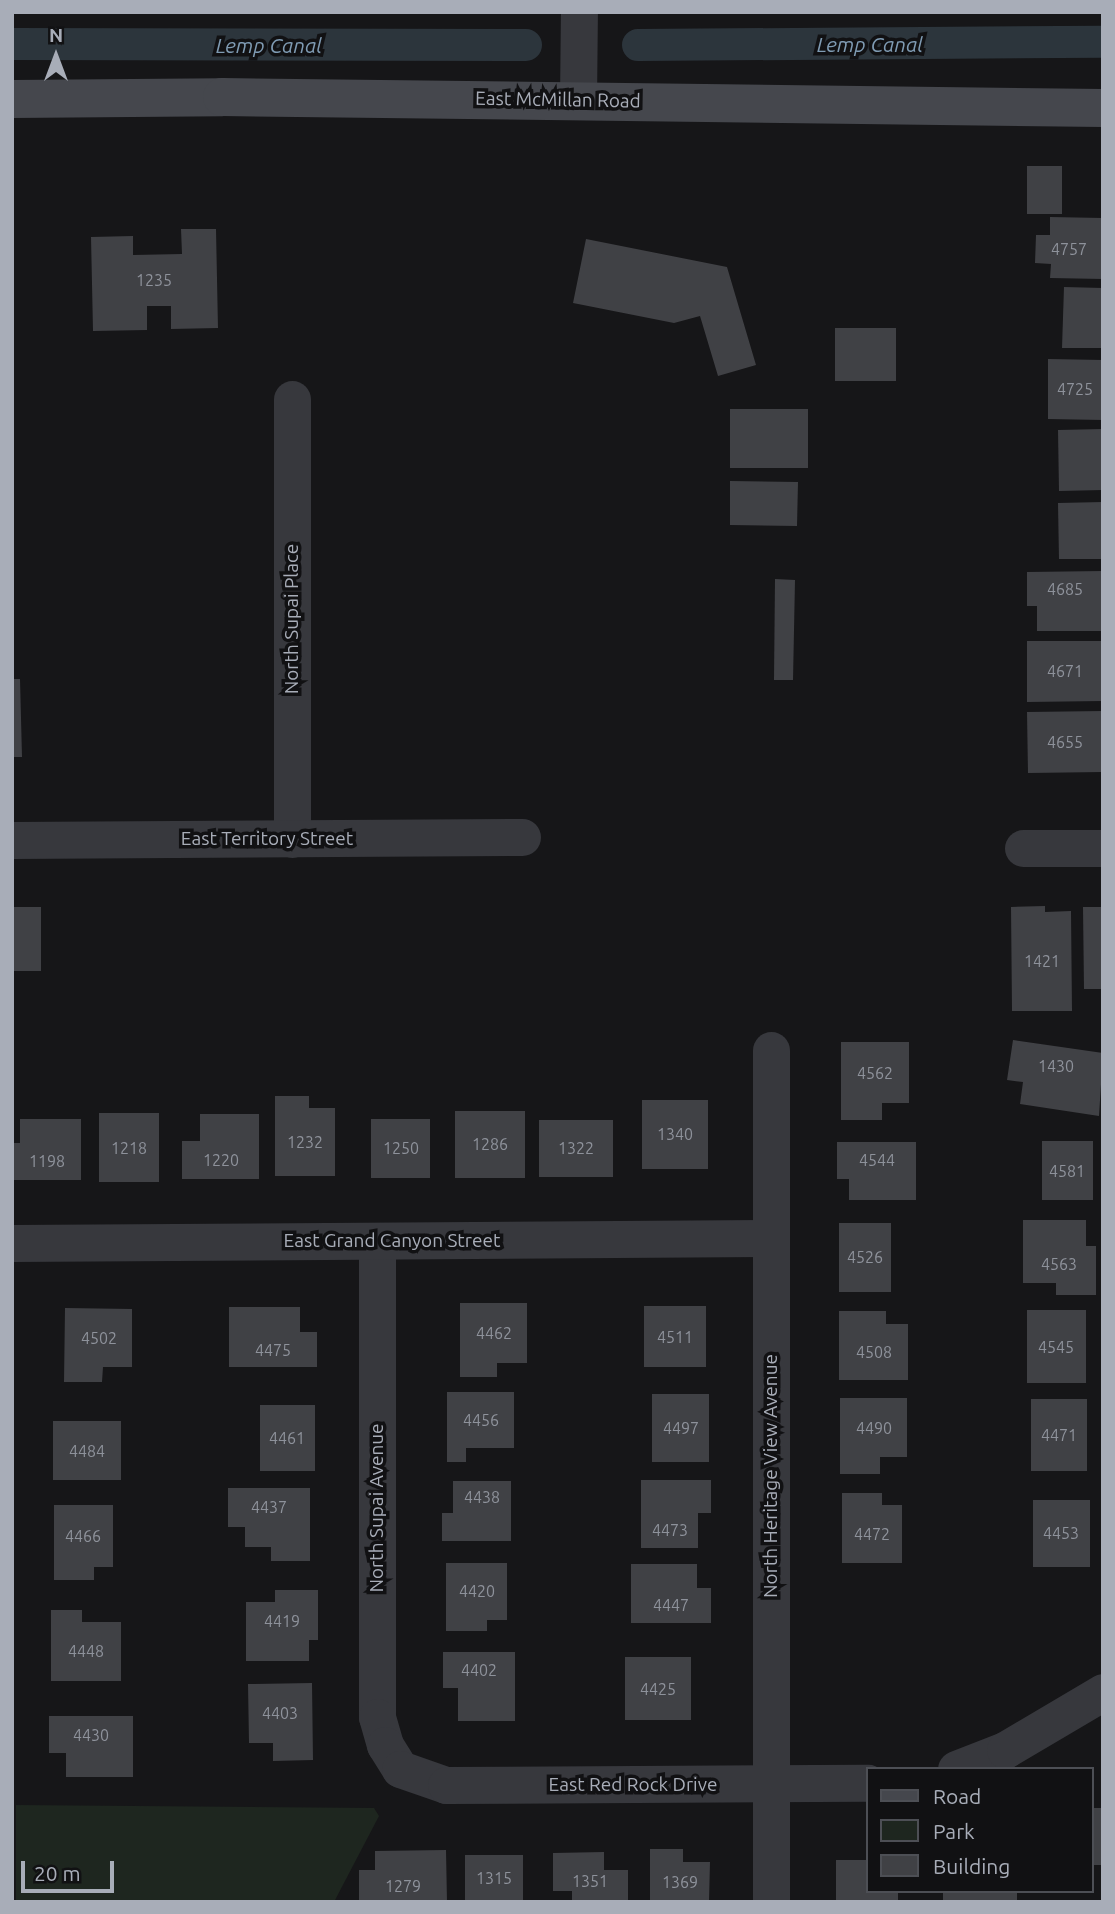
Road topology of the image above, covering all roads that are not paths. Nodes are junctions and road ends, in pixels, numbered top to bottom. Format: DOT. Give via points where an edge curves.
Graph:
graph roads {
  1 [pos="579,12"];
  2 [pos="12,99"];
  3 [pos="578,101"];
  4 [pos="1103,108"];
  5 [pos="292,399"];
  6 [pos="522,837"];
  7 [pos="292,839"];
  8 [pos="12,840"];
  9 [pos="1023,848"];
  10 [pos="1103,848"];
  11 [pos="771,1051"];
  12 [pos="771,1238"];
  13 [pos="377,1241"];
  14 [pos="12,1243"];
  15 [pos="1103,1692"];
  16 [pos="961,1767"];
  17 [pos="400,1769"];
  18 [pos="866,1783"];
  19 [pos="771,1785"];
  20 [pos="771,1902"];
  1 -- 3 [label="street"];
  2 -- 3 [label="main road, East McMillan Road"];
  3 -- 4 [label="main road, East McMillan Road"];
  5 -- 7 [label="street, North Supai Place"];
  6 -- 7 [label="street, East Territory Street"];
  7 -- 8 [label="street, East Territory Street"];
  9 -- 10 [label="street"];
  11 -- 12 [label="street, North Heritage View Avenue"];
  12 -- 13 [label="street, East Grand Canyon Street"];
  12 -- 19 [label="street, North Heritage View Avenue"];
  13 -- 14 [label="street, East Grand Canyon Street"];
  13 -- 17 [label="street, North Supai Avenue" via="377,1717 385,1745"];
  15 -- 16 [label="street" via="1005,1750"];
  17 -- 19 [label="street, East Red Rock Drive" via="446,1785"];
  18 -- 19 [label="street, East Red Rock Drive"];
  19 -- 20 [label="street, North Heritage View Avenue"];
}
